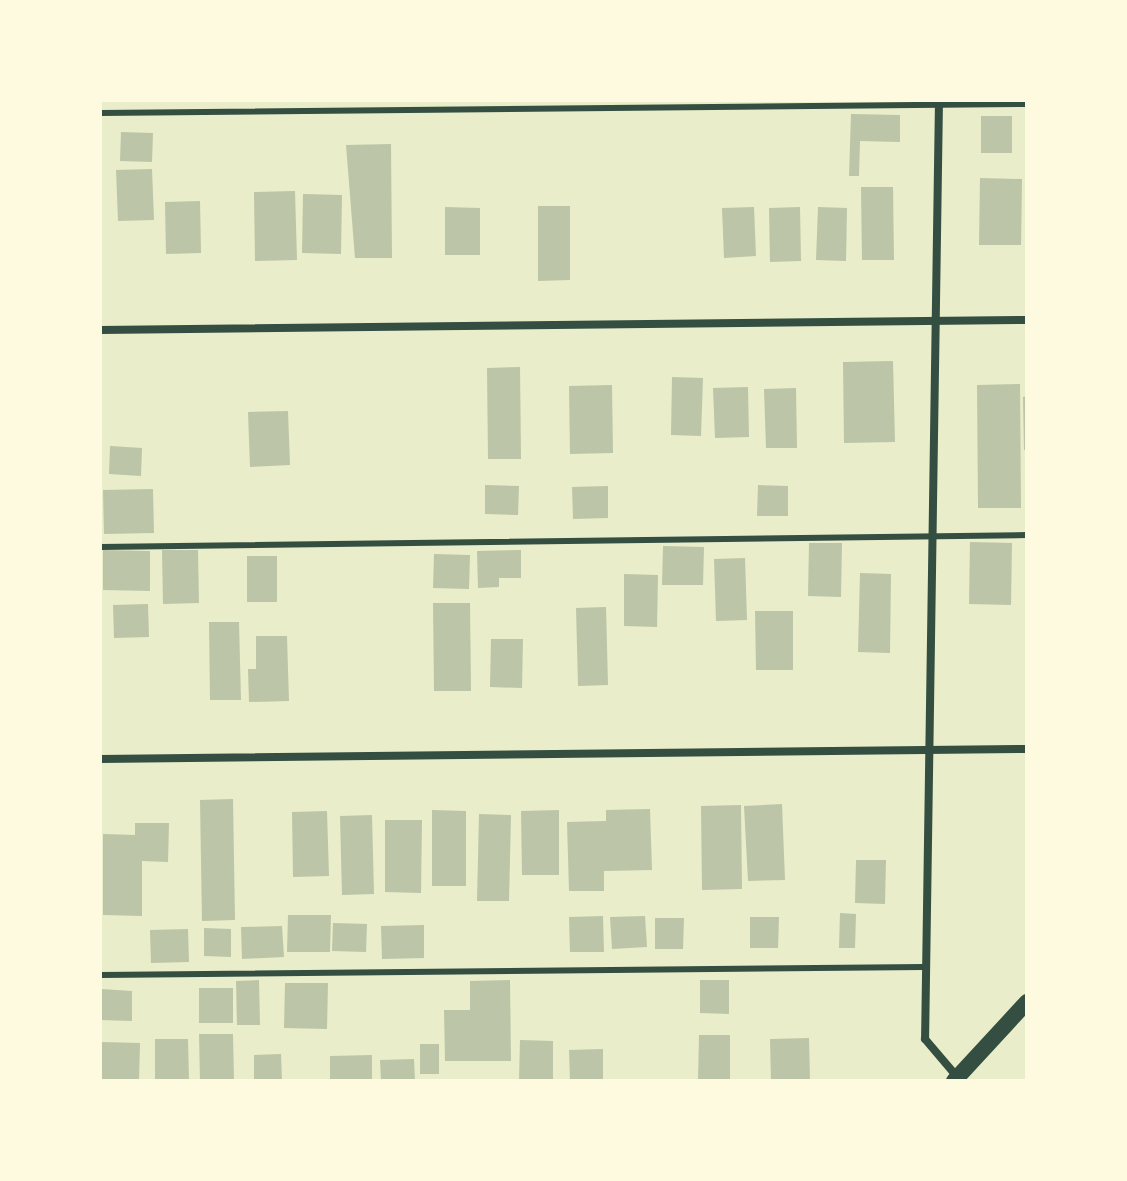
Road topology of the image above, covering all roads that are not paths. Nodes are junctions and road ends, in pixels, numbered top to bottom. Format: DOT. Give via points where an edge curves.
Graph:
graph roads {
  1 [pos="939,102"];
  2 [pos="1027,104"];
  3 [pos="100,113"];
  4 [pos="1027,320"];
  5 [pos="935,321"];
  6 [pos="100,330"];
  7 [pos="1027,535"];
  8 [pos="931,537"];
  9 [pos="100,547"];
  10 [pos="1027,749"];
  11 [pos="927,752"];
  12 [pos="100,759"];
  13 [pos="924,967"];
  14 [pos="100,975"];
  15 [pos="1027,1002"];
  16 [pos="958,1080"];
  1 -- 2 [label="lane"];
  1 -- 3 [label="lane"];
  1 -- 5 [label="street"];
  4 -- 5 [label="street"];
  5 -- 6 [label="street"];
  5 -- 8 [label="street"];
  7 -- 8 [label="lane"];
  8 -- 9 [label="lane"];
  8 -- 11 [label="street"];
  10 -- 11 [label="street"];
  11 -- 12 [label="street"];
  11 -- 13 [label="street"];
  13 -- 14 [label="lane"];
  13 -- 16 [label="street" via="925,1039"];
  15 -- 16 [label="main road"];
}
